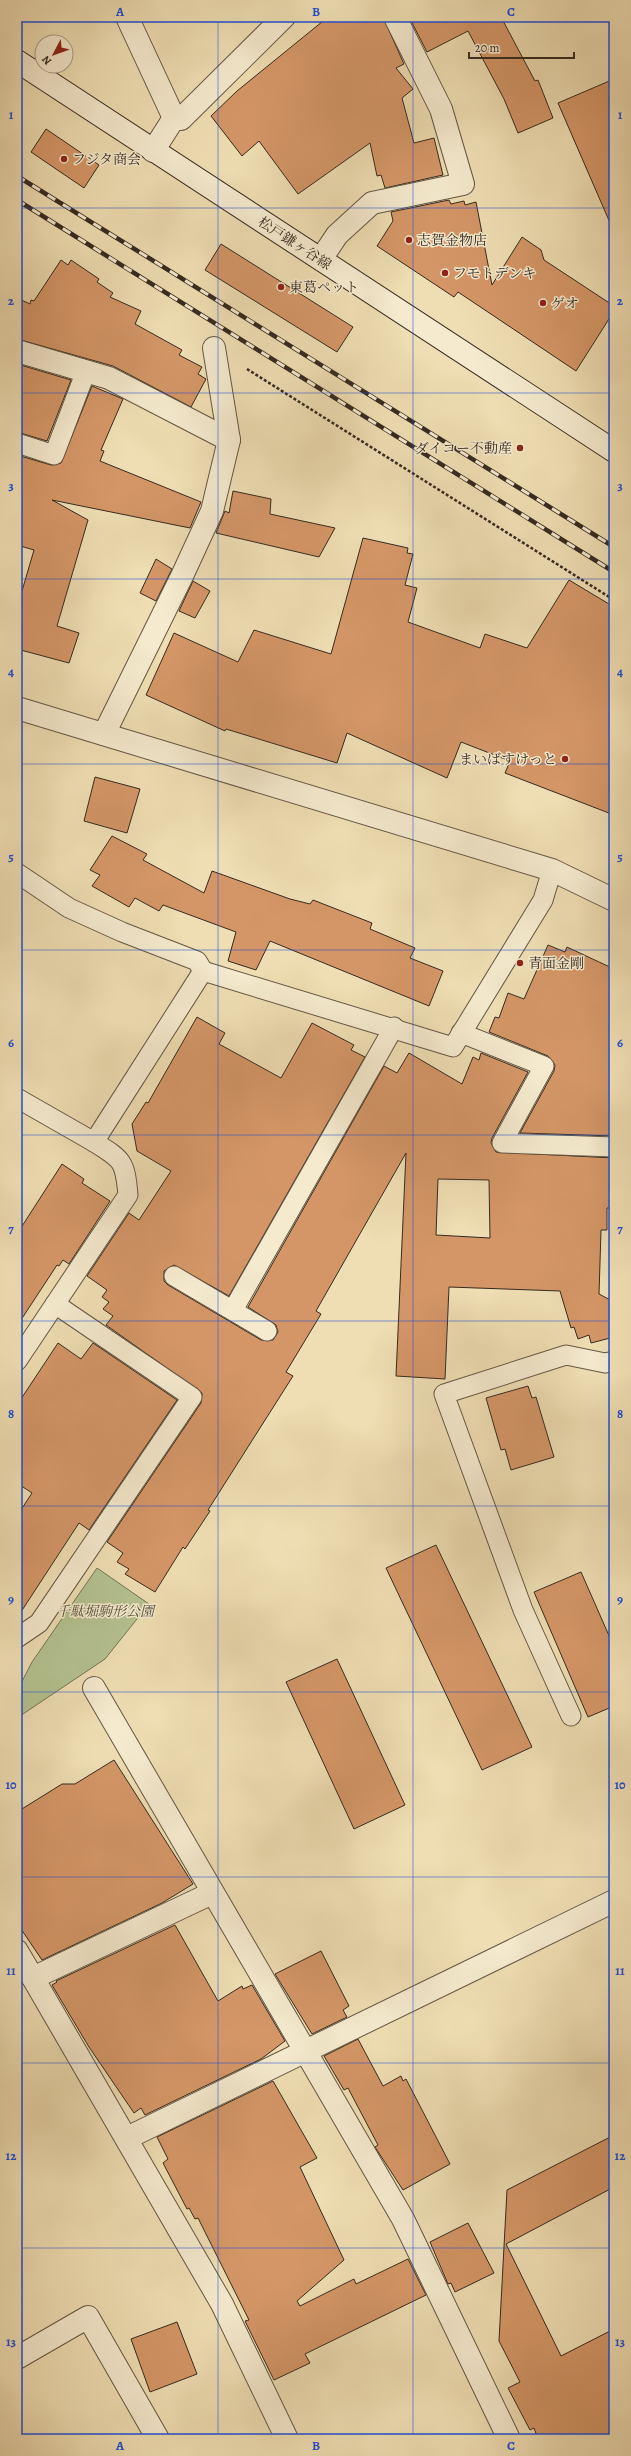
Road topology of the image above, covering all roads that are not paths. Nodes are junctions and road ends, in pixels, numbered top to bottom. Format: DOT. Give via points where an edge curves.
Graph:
graph roads {
  1 [pos="127,17"];
  2 [pos="284,17"];
  3 [pos="395,17"];
  4 [pos="17,61"];
  5 [pos="174,118"];
  6 [pos="153,151"];
  7 [pos="320,259"];
  8 [pos="214,348"];
  9 [pos="17,351"];
  10 [pos="86,371"];
  11 [pos="229,440"];
  12 [pos="17,443"];
  13 [pos="614,451"];
  14 [pos="17,708"];
  15 [pos="104,734"];
  16 [pos="552,870"];
  17 [pos="17,874"];
  18 [pos="614,900"];
  19 [pos="203,971"];
  20 [pos="394,1027"];
  21 [pos="461,1033"];
  22 [pos="17,1098"];
  23 [pos="94,1142"];
  24 [pos="614,1147"];
  25 [pos="174,1276"];
  26 [pos="55,1304"];
  27 [pos="233,1310"];
  28 [pos="266,1331"];
  29 [pos="17,1361"];
  30 [pos="614,1362"];
  31 [pos="17,1638"];
  32 [pos="94,1688"];
  33 [pos="571,1716"];
  34 [pos="212,1893"];
  35 [pos="614,1901"];
  36 [pos="17,1951"];
  37 [pos="33,1978"];
  38 [pos="306,2051"];
  39 [pos="127,2138"];
  40 [pos="17,2358"];
  41 [pos="158,2439"];
  42 [pos="286,2439"];
  43 [pos="509,2439"];
  1 -- 5 [label="street"];
  2 -- 5 [label="street" via="181,119"];
  3 -- 7 [label="street" via="441,110 463,184 372,203 337,235"];
  4 -- 6 [label="street, 松戸鎌ヶ谷線"];
  5 -- 6 [label="street"];
  6 -- 7 [label="street, 松戸鎌ヶ谷線"];
  7 -- 13 [label="street, 松戸鎌ヶ谷線"];
  8 -- 11 [label="street"];
  9 -- 10 [label="street"];
  10 -- 11 [label="street" via="109,378"];
  10 -- 12 [label="lane" via="54,454"];
  11 -- 15 [label="street" via="212,511"];
  14 -- 15 [label="street"];
  15 -- 16 [label="street"];
  16 -- 18 [label="street"];
  16 -- 21 [label="lane" via="543,900"];
  17 -- 19 [label="lane" via="69,908 122,932 197,960"];
  19 -- 20 [label="lane"];
  19 -- 23 [label="lane"];
  20 -- 21 [label="lane" via="453,1047"];
  20 -- 27 [label="lane"];
  21 -- 24 [label="lane" via="544,1066 502,1143"];
  22 -- 23 [label="lane"];
  23 -- 26 [label="lane" via="115,1155 126,1168 128,1195"];
  25 -- 27 [label="lane"];
  26 -- 29 [label="lane"];
  26 -- 31 [label="lane" via="192,1397 39,1623"];
  27 -- 28 [label="lane"];
  30 -- 33 [label="lane" via="605,1363 566,1355 444,1394 523,1610"];
  32 -- 34 [label="street"];
  34 -- 37 [label="street"];
  34 -- 38 [label="street"];
  35 -- 38 [label="street"];
  36 -- 37 [label="street"];
  37 -- 39 [label="street"];
  38 -- 39 [label="street"];
  38 -- 43 [label="street" via="403,2219"];
  39 -- 42 [label="street" via="222,2304"];
  40 -- 41 [label="street" via="88,2317"];
}
